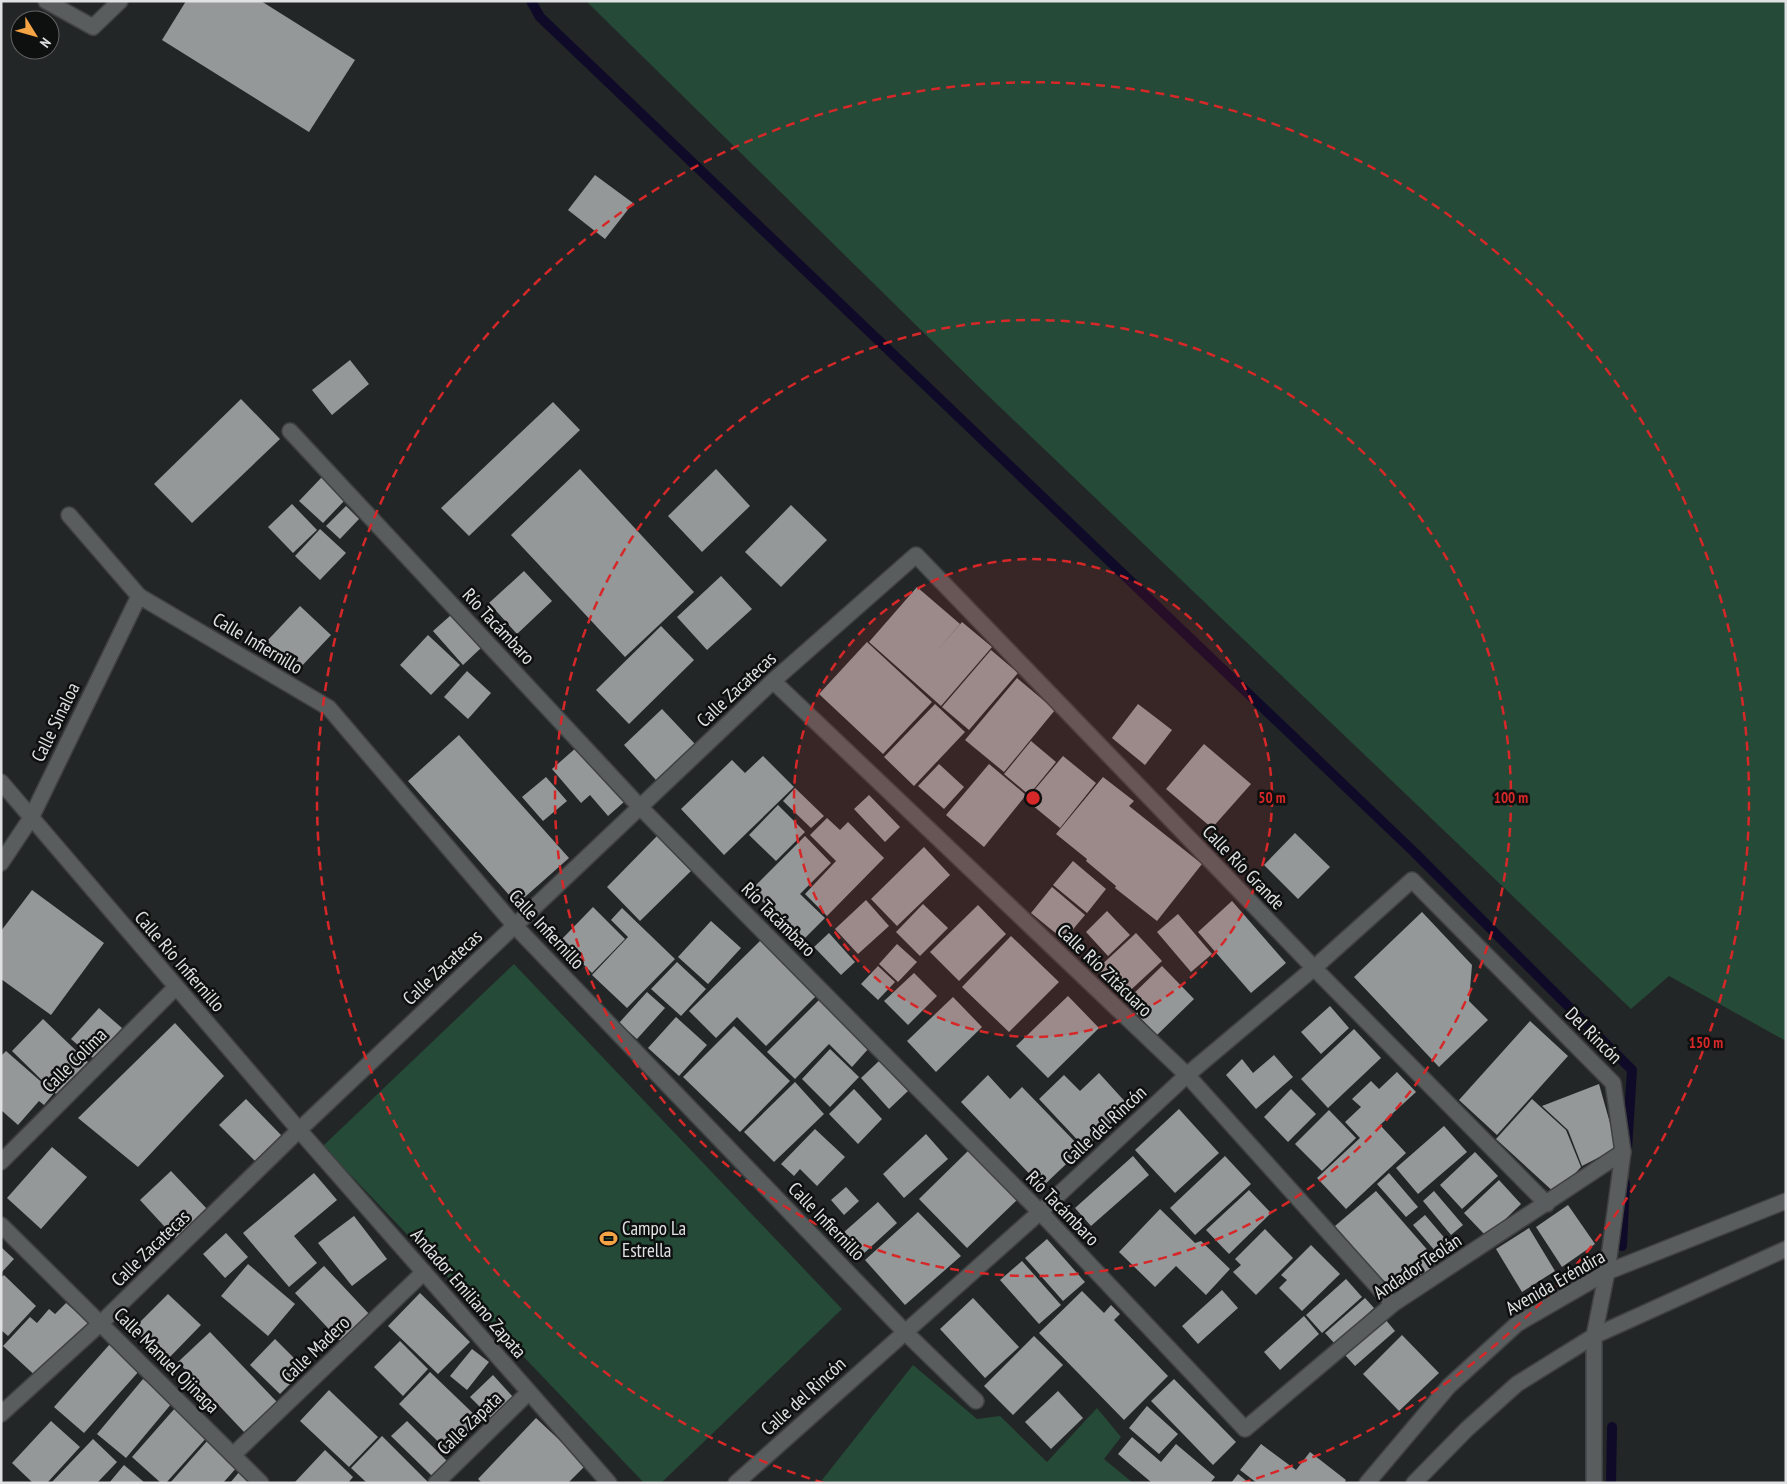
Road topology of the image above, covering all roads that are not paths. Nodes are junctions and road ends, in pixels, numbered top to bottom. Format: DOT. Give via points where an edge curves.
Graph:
graph roads {
  1 [pos="46,1"];
  2 [pos="120,1"];
  3 [pos="290,431"];
  4 [pos="69,515"];
  5 [pos="916,555"];
  6 [pos="139,596"];
  7 [pos="773,680"];
  8 [pos="1,782"];
  9 [pos="640,807"];
  10 [pos="31,818"];
  11 [pos="1,863"];
  12 [pos="1412,880"];
  13 [pos="514,926"];
  14 [pos="1314,968"];
  15 [pos="176,987"];
  16 [pos="1187,1076"];
  17 [pos="299,1130"];
  18 [pos="1623,1152"];
  19 [pos="1,1162"];
  20 [pos="1786,1201"];
  21 [pos="1547,1204"];
  22 [pos="1040,1212"];
  23 [pos="1,1224"];
  24 [pos="1786,1249"];
  25 [pos="424,1272"];
  26 [pos="1607,1272"];
  27 [pos="1393,1304"];
  28 [pos="101,1323"];
  29 [pos="905,1332"];
  30 [pos="1594,1336"];
  31 [pos="529,1392"];
  32 [pos="976,1401"];
  33 [pos="1,1414"];
  34 [pos="1245,1429"];
  35 [pos="233,1455"];
  36 [pos="261,1483"];
  37 [pos="436,1483"];
  38 [pos="609,1483"];
  39 [pos="736,1483"];
  40 [pos="1367,1483"];
  41 [pos="1414,1483"];
  42 [pos="1594,1483"];
  1 -- 2 [label="street" via="93,28"];
  3 -- 9 [label="street, Río Tacámbaro"];
  4 -- 6 [label="street, Calle Infiernillo"];
  5 -- 7 [label="street, Calle Zacatecas"];
  5 -- 14 [label="street, Calle Río Grande"];
  6 -- 10 [label="street, Calle Sinaloa"];
  6 -- 13 [label="street, Calle Infiernillo" via="329,708"];
  7 -- 9 [label="street, Calle Zacatecas"];
  7 -- 16 [label="street, Calle Río Zitácuaro"];
  8 -- 10 [label="street"];
  9 -- 13 [label="street, Calle Zacatecas"];
  9 -- 22 [label="street, Río Tacámbaro"];
  10 -- 11 [label="street, Calle Sinaloa"];
  10 -- 15 [label="street, Calle Río Infiernillo"];
  12 -- 14 [label="street, Calle del Rincón"];
  12 -- 18 [label="street, Del Rincón" via="1613,1083"];
  13 -- 17 [label="street, Calle Zacatecas"];
  13 -- 29 [label="street, Calle Infiernillo"];
  14 -- 16 [label="street, Calle del Rincón"];
  14 -- 21 [label="street, Calle Río Grande"];
  15 -- 17 [label="street, Calle Río Infiernillo"];
  15 -- 19 [label="street, Calle Colima"];
  16 -- 22 [label="street, Calle del Rincón"];
  16 -- 27 [label="street, Calle Río Zitácuaro"];
  17 -- 25 [label="street, Andador Emiliano Zapata"];
  17 -- 28 [label="street, Calle Zacatecas"];
  18 -- 21 [label="street, Andador Teolán"];
  18 -- 26 [label="street, Del Rincón"];
  20 -- 26 [label="street, Avenida Eréndira"];
  21 -- 27 [label="street, Andador Teolán"];
  22 -- 29 [label="street, Calle del Rincón"];
  22 -- 34 [label="street, Río Tacámbaro"];
  23 -- 28 [label="street, Calle Manuel Ojinaga"];
  24 -- 30 [label="street"];
  25 -- 31 [label="street, Andador Emiliano Zapata"];
  25 -- 35 [label="street, Calle Madero"];
  26 -- 30 [label="street, Del Rincón"];
  26 -- 40 [label="street, Avenida Eréndira" via="1517,1324 1449,1386"];
  27 -- 34 [label="street, Andador Teolán"];
  28 -- 33 [label="street, Calle Zacatecas"];
  28 -- 35 [label="street, Calle Manuel Ojinaga"];
  29 -- 32 [label="street, Calle Infiernillo"];
  29 -- 39 [label="street, Calle del Rincón"];
  30 -- 41 [label="street" via="1517,1384"];
  30 -- 42 [label="street, Del Rincón"];
  31 -- 37 [label="street, Calle Zapata"];
  31 -- 38 [label="street, Andador Emiliano Zapata"];
  35 -- 36 [label="street, Calle Manuel Ojinaga"];
}
